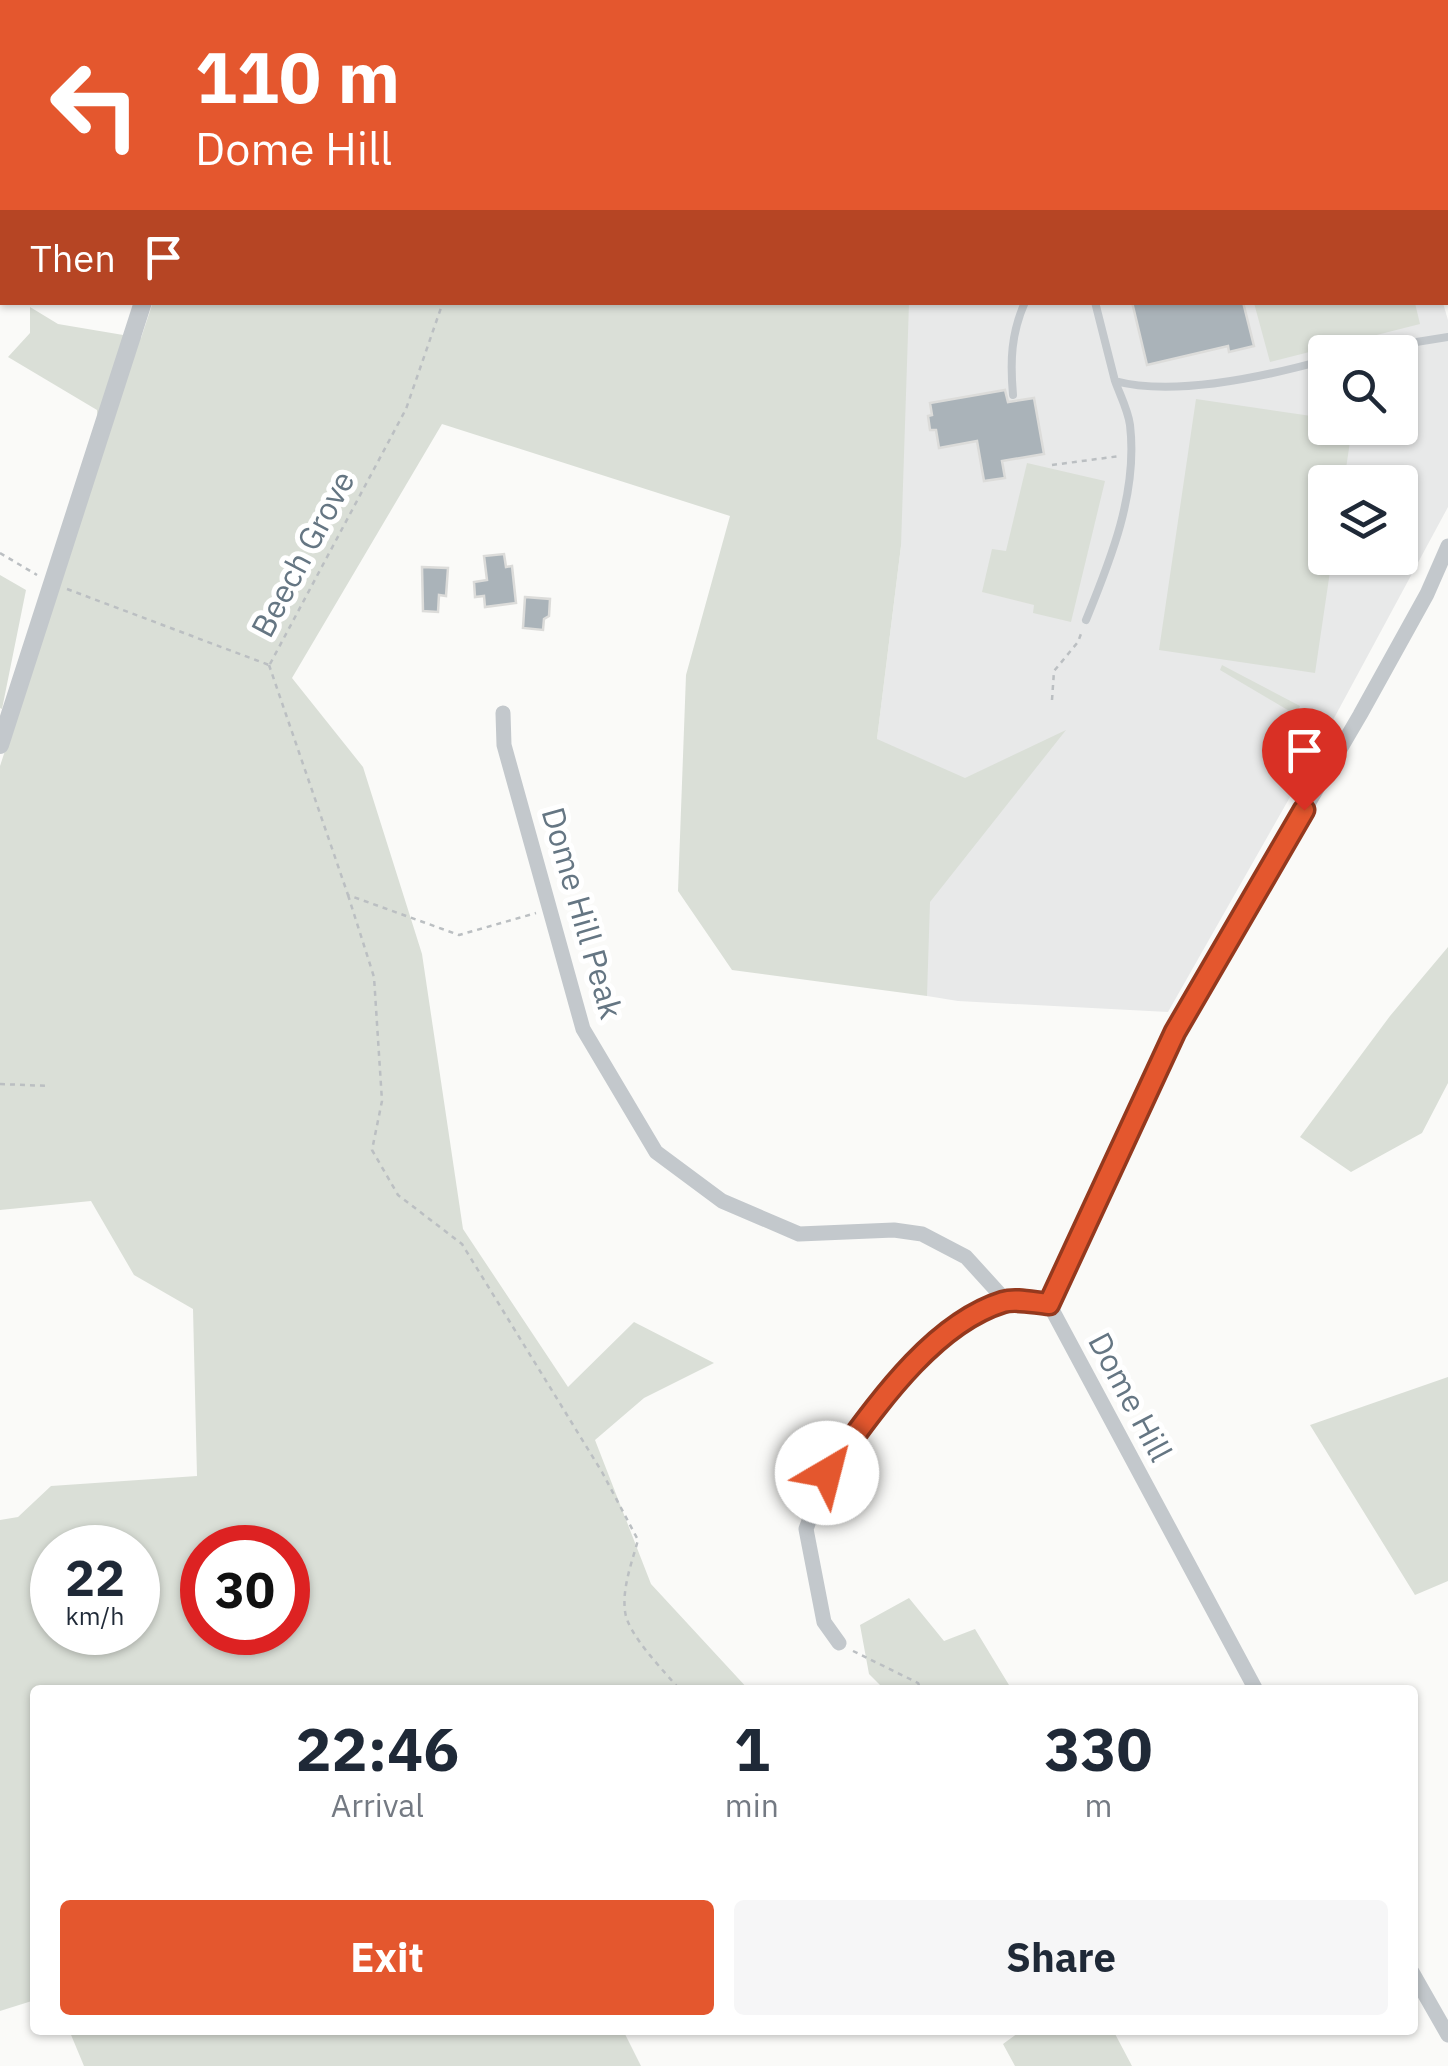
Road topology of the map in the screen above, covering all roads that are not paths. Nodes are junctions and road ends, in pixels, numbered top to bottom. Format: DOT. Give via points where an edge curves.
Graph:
graph roads {
  1 [pos="142,305"];
  2 [pos="1024,305"];
  3 [pos="1096,305"];
  4 [pos="1448,337"];
  5 [pos="1418,342"];
  6 [pos="1308,365"];
  7 [pos="1116,380"];
  8 [pos="1012,395"];
  9 [pos="1448,546"];
  10 [pos="1086,620"];
  11 [pos="503,713"];
  12 [pos="0,746"];
  13 [pos="1006,1301"];
  14 [pos="1049,1304"];
  15 [pos="838,1643"];
  16 [pos="1253,1685"];
  17 [pos="1418,1983"];
  18 [pos="1448,2036"];
  1 -- 12 [label="street"];
  2 -- 8 [label="lane" via="1010,352"];
  3 -- 7 [label="lane"];
  4 -- 5 [label="lane"];
  6 -- 7 [label="lane" via="1196,384"];
  7 -- 10 [label="lane" via="1130,423 1130,474 1115,549"];
  9 -- 14 [label="street" via="1360,715 1175,1032"];
  11 -- 13 [label="street, Dome Hill Peak" via="504,745 583,1029 656,1152 722,1200 799,1234 922,1234 966,1256"];
  13 -- 14 [label="street"];
  13 -- 15 [label="street" via="962,1323 898,1378 827,1473 806,1529 824,1622"];
  14 -- 16 [label="street, Dome Hill"];
  17 -- 18 [label="street"];
}
